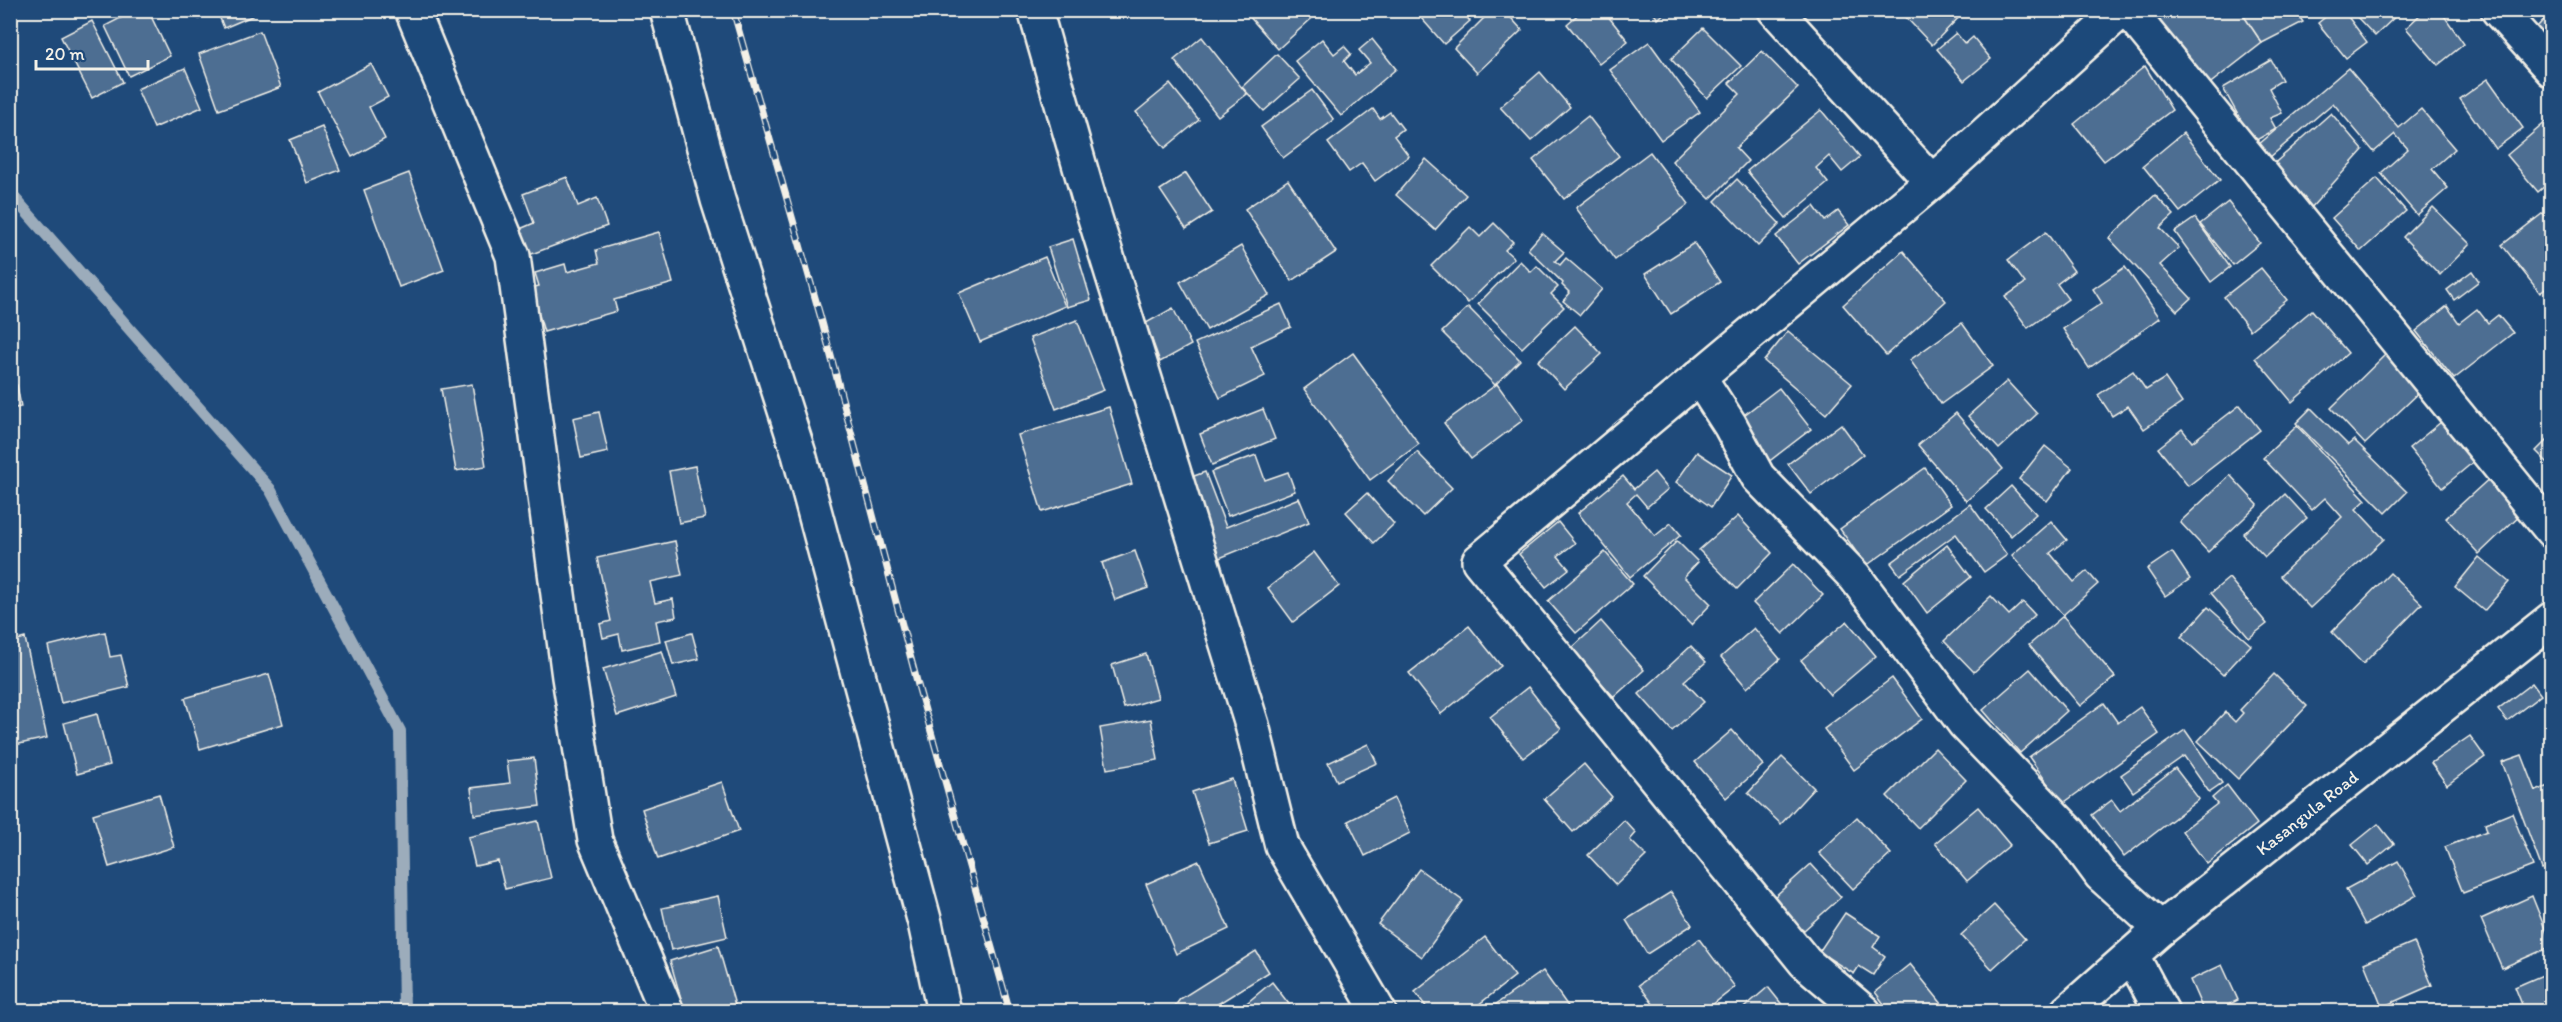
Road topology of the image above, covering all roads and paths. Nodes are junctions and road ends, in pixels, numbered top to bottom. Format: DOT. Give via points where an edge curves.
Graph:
graph roads {
  1 [pos="412,10"];
  2 [pos="667,10"];
  3 [pos="1035,10"];
  4 [pos="1776,10"];
  5 [pos="2122,10"];
  6 [pos="2128,10"];
  7 [pos="2498,10"];
  8 [pos="2552,70"];
  9 [pos="1932,182"];
  10 [pos="1699,377"];
  11 [pos="2552,531"];
  12 [pos="2552,619"];
  13 [pos="2161,929"];
  14 [pos="2132,956"];
  15 [pos="667,1011"];
  16 [pos="944,1011"];
  17 [pos="1379,1011"];
  18 [pos="1864,1011"];
  19 [pos="2067,1011"];
  20 [pos="2162,1011"];
  1 -- 15 [label="street" via="513,256 569,677 595,840"];
  2 -- 16 [label="street" via="718,200 799,454 925,924"];
  3 -- 17 [label="street" via="1252,725 1282,846"];
  4 -- 9 [label="street"];
  5 -- 9 [label="street"];
  6 -- 11 [label="street"];
  7 -- 8 [label="street"];
  9 -- 10 [label="street"];
  10 -- 13 [label="street" via="1758,477 1855,577 1964,723 2070,833 2101,874"];
  10 -- 18 [label="street" via="1479,561 1805,962"];
  12 -- 13 [label="street, Kasangula Road"];
  13 -- 14 [label="street, Kasangula Road"];
  14 -- 19 [label="street, Kasangula Road"];
  14 -- 20 [label="street"];
}
